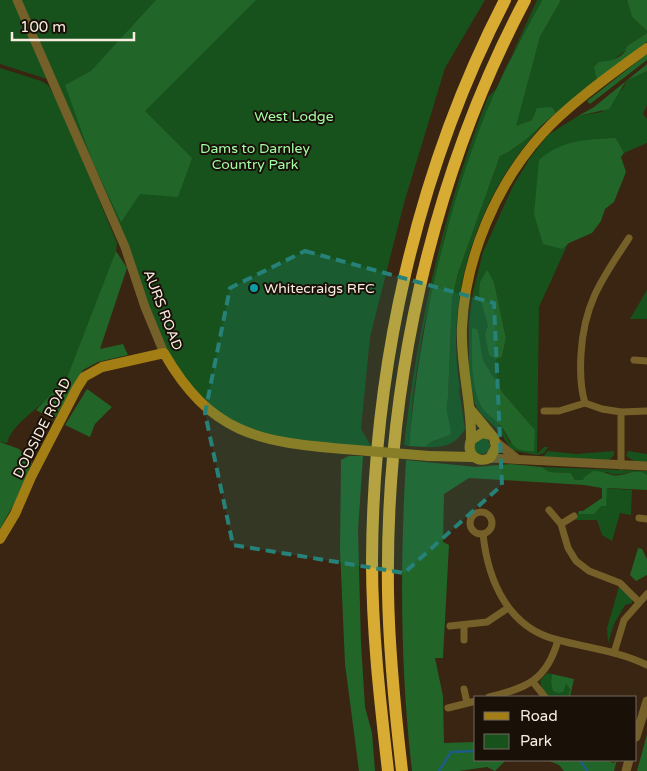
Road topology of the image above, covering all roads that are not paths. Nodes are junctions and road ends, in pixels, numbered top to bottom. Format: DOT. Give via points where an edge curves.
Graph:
graph roads {
  1 [pos="17,0"];
  2 [pos="505,0"];
  3 [pos="524,0"];
  4 [pos="647,48"];
  5 [pos="629,238"];
  6 [pos="164,352"];
  7 [pos="634,360"];
  8 [pos="647,360"];
  9 [pos="585,403"];
  10 [pos="469,409"];
  11 [pos="544,411"];
  12 [pos="647,411"];
  13 [pos="621,412"];
  14 [pos="493,438"];
  15 [pos="470,442"];
  16 [pos="429,456"];
  17 [pos="473,457"];
  18 [pos="490,458"];
  19 [pos="521,461"];
  20 [pos="621,466"];
  21 [pos="647,466"];
  22 [pos="550,510"];
  23 [pos="574,516"];
  24 [pos="639,518"];
  25 [pos="647,519"];
  26 [pos="561,524"];
  27 [pos="483,534"];
  28 [pos="0,539"];
  29 [pos="647,594"];
  30 [pos="639,602"];
  31 [pos="508,608"];
  32 [pos="450,626"];
  33 [pos="464,626"];
  34 [pos="464,640"];
  35 [pos="558,640"];
  36 [pos="614,653"];
  37 [pos="647,665"];
  38 [pos="533,682"];
  39 [pos="464,689"];
  40 [pos="493,696"];
  41 [pos="544,696"];
  42 [pos="474,701"];
  43 [pos="647,701"];
  44 [pos="467,703"];
  45 [pos="448,708"];
  46 [pos="637,734"];
  47 [pos="388,771"];
  48 [pos="402,771"];
  1 -- 6 [label="street, AURS ROAD" via="125,247"];
  2 -- 47 [label="highway" via="465,88 436,164 410,253 388,368 376,462 372,561 377,662"];
  3 -- 48 [label="highway" via="483,89 445,193 425,267 407,359 395,445 388,590 392,677"];
  4 -- 10 [label="main road" via="542,133 513,173 494,208 476,254 463,316 462,360"];
  5 -- 9 [label="street" via="597,288 586,313 580,366"];
  6 -- 16 [label="main road, AURS ROAD, bridge" via="194,397 240,430 287,444"];
  6 -- 28 [label="main road, DODSIDE ROAD" via="102,367 84,377"];
  7 -- 8 [label="street"];
  9 -- 11 [label="street" via="559,411"];
  9 -- 13 [label="street" via="602,410"];
  10 -- 14 [label="main road"];
  10 -- 15 [label="main road"];
  12 -- 13 [label="street"];
  13 -- 20 [label="street"];
  14 -- 15 [label="main road" via="482,433"];
  14 -- 18 [label="main road" via="496,451"];
  14 -- 19 [label="street"];
  15 -- 16 [label="main road, AURS ROAD" via="446,454"];
  15 -- 17 [label="main road"];
  16 -- 17 [label="main road, AURS ROAD"];
  17 -- 18 [label="main road"];
  18 -- 19 [label="street"];
  19 -- 20 [label="street"];
  20 -- 21 [label="street"];
  22 -- 26 [label="street"];
  23 -- 26 [label="street"];
  24 -- 25 [label="street"];
  26 -- 30 [label="street" via="571,554 582,568 620,582"];
  27 -- 31 [label="street" via="489,573"];
  29 -- 30 [label="street"];
  30 -- 36 [label="street" via="624,620"];
  31 -- 33 [label="street" via="486,622"];
  31 -- 35 [label="street" via="531,629"];
  32 -- 33 [label="street"];
  33 -- 34 [label="street"];
  35 -- 36 [label="street"];
  35 -- 38 [label="street" via="553,657"];
  36 -- 37 [label="street"];
  38 -- 40 [label="street"];
  38 -- 41 [label="street"];
  39 -- 44 [label="street"];
  42 -- 44 [label="street"];
  43 -- 46 [label="street"];
  44 -- 45 [label="street"];
}
